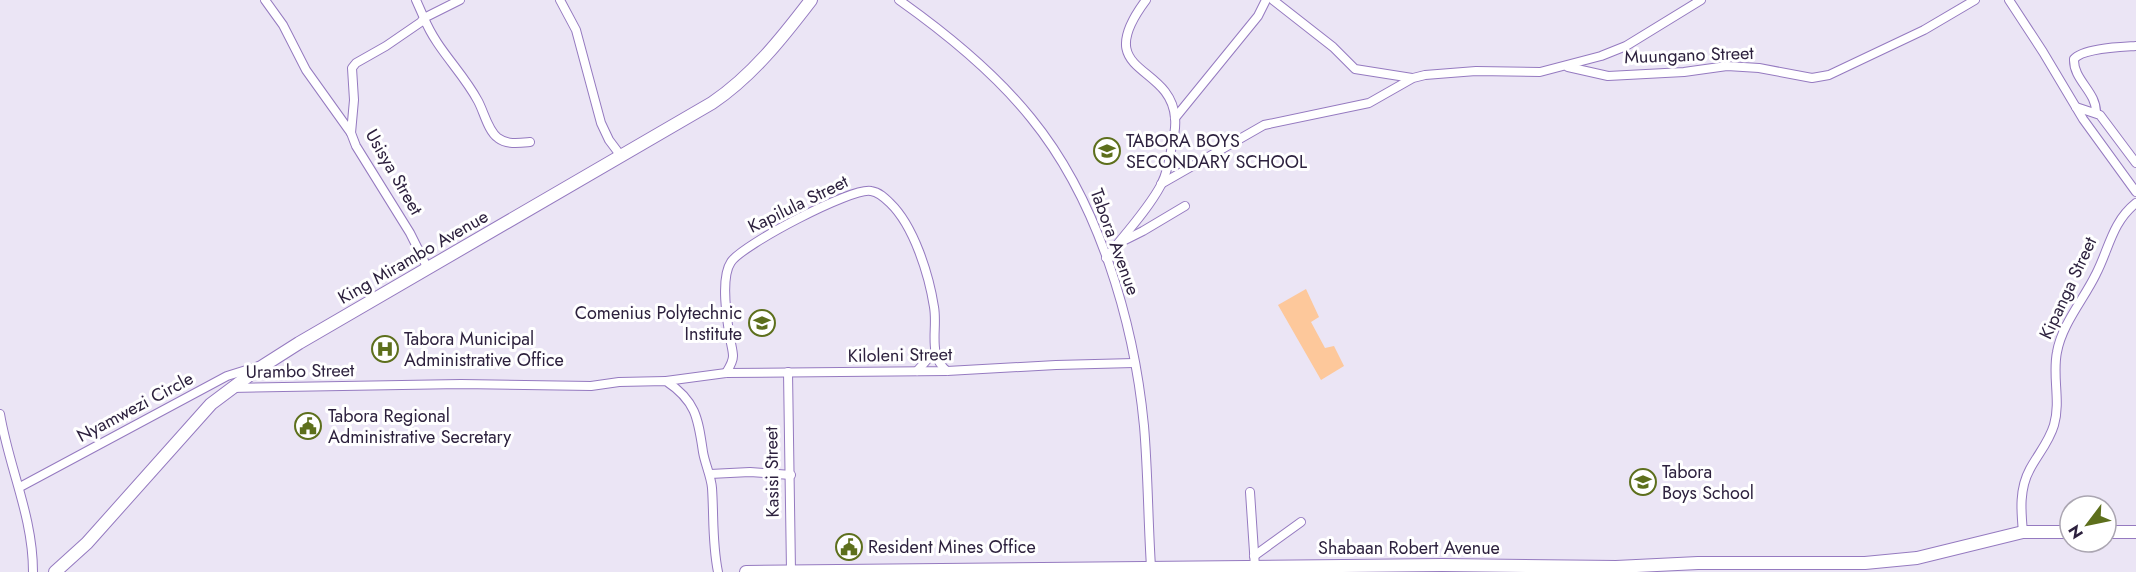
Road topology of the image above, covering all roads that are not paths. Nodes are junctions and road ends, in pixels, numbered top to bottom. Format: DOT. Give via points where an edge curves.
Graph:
graph roads {
  1 [pos="265,0"];
  2 [pos="416,0"];
  3 [pos="460,0"];
  4 [pos="560,0"];
  5 [pos="811,0"];
  6 [pos="899,0"];
  7 [pos="1146,0"];
  8 [pos="1266,0"];
  9 [pos="1273,0"];
  10 [pos="1701,0"];
  11 [pos="1975,0"];
  12 [pos="2008,0"];
  13 [pos="424,18"];
  14 [pos="2136,46"];
  15 [pos="1566,66"];
  16 [pos="1413,78"];
  17 [pos="2076,107"];
  18 [pos="2096,113"];
  19 [pos="1175,118"];
  20 [pos="351,133"];
  21 [pos="531,142"];
  22 [pos="621,156"];
  23 [pos="2136,163"];
  24 [pos="1161,184"];
  25 [pos="2136,192"];
  26 [pos="2136,203"];
  27 [pos="1185,206"];
  28 [pos="1116,244"];
  29 [pos="1106,258"];
  30 [pos="428,269"];
  31 [pos="934,351"];
  32 [pos="733,355"];
  33 [pos="268,363"];
  34 [pos="1134,363"];
  35 [pos="917,371"];
  36 [pos="947,371"];
  37 [pos="745,372"];
  38 [pos="788,372"];
  39 [pos="726,373"];
  40 [pos="666,381"];
  41 [pos="231,388"];
  42 [pos="0,414"];
  43 [pos="710,474"];
  44 [pos="791,475"];
  45 [pos="20,487"];
  46 [pos="1250,492"];
  47 [pos="1301,522"];
  48 [pos="2023,532"];
  49 [pos="2058,532"];
  50 [pos="2118,532"];
  51 [pos="2136,532"];
  52 [pos="1255,561"];
  53 [pos="1151,567"];
  54 [pos="1298,569"];
  55 [pos="1512,569"];
  56 [pos="1538,569"];
  57 [pos="1130,570"];
  58 [pos="1616,570"];
  59 [pos="791,571"];
  60 [pos="33,572"];
  61 [pos="55,572"];
  62 [pos="718,572"];
  63 [pos="746,572"];
  64 [pos="885,572"];
  1 -- 20 [label="street" via="306,70"];
  2 -- 13 [label="street"];
  3 -- 13 [label="street, Usisya Street"];
  4 -- 22 [label="street" via="576,30 601,123"];
  5 -- 22 [label="street, King Mirambo Avenue" via="757,66 731,90"];
  6 -- 29 [label="street, Tabora Avenue" via="982,66 1032,119 1072,179"];
  7 -- 19 [label="street" via="1136,12 1125,47 1167,96"];
  8 -- 19 [label="street" via="1258,16"];
  9 -- 16 [label="street" via="1333,47 1354,69"];
  10 -- 15 [label="street, Muungano Street" via="1626,46"];
  11 -- 15 [label="street, Muungano Street" via="1924,30 1823,77 1727,66 1608,76"];
  12 -- 17 [label="street"];
  13 -- 20 [label="street, Usisya Street" via="352,68"];
  13 -- 21 [label="street" via="495,135 506,142"];
  14 -- 18 [label="street" via="2088,52 2074,59 2077,73 2096,103"];
  15 -- 16 [label="street, Muungano Street" via="1532,73 1451,72"];
  16 -- 24 [label="street, Muungano Street" via="1369,103 1264,125"];
  17 -- 18 [label="street"];
  17 -- 25 [label="street"];
  18 -- 23 [label="street"];
  19 -- 24 [label="street, Muungano Street"];
  20 -- 30 [label="street, Usisya Street"];
  22 -- 30 [label="street, King Mirambo Avenue"];
  24 -- 28 [label="street, Muungano Street"];
  26 -- 48 [label="street, Kipanga Street" via="2118,224 2060,339 2055,375 2057,412 2049,439 2023,487"];
  27 -- 28 [label="street"];
  28 -- 29 [label="street, Muungano Street"];
  29 -- 34 [label="street, Tabora Avenue"];
  30 -- 33 [label="street, King Mirambo Avenue"];
  31 -- 32 [label="street, Kapilula Street" via="934,308 919,253 893,205 871,190 846,195 809,213 731,261 726,281"];
  31 -- 35 [label="street"];
  31 -- 36 [label="street"];
  32 -- 37 [label="street, Kapilula Street"];
  32 -- 39 [label="street"];
  33 -- 41 [label="street, King Mirambo Avenue"];
  33 -- 45 [label="street, Nyamwezi Circle" via="227,376"];
  34 -- 36 [label="street, Kiloleni Street"];
  34 -- 53 [label="street, Tabora Avenue" via="1144,426"];
  35 -- 36 [label="street, Kiloleni Street"];
  35 -- 38 [label="street, Kiloleni Street"];
  37 -- 38 [label="street, Kiloleni Street"];
  37 -- 39 [label="street, Kiloleni Street"];
  38 -- 44 [label="street, Kasisi Street"];
  39 -- 40 [label="street, Kiloleni Street"];
  40 -- 41 [label="street, Urambo Street" via="591,386"];
  40 -- 43 [label="street" via="687,398 698,417"];
  41 -- 61 [label="street, King Mirambo Avenue" via="212,404 87,543"];
  42 -- 45 [label="street"];
  43 -- 44 [label="street"];
  43 -- 62 [label="street" via="712,540"];
  44 -- 59 [label="street, Kasisi Street"];
  45 -- 60 [label="street"];
  46 -- 52 [label="street"];
  47 -- 52 [label="street"];
  48 -- 49 [label="street, Shabaan Robert Avenue"];
  48 -- 58 [label="street, Shabaan Robert Avenue" via="1917,558 1787,564 1698,563"];
  50 -- 51 [label="street"];
  52 -- 53 [label="street, Shabaan Robert Avenue"];
  52 -- 54 [label="street, Shabaan Robert Avenue"];
  53 -- 57 [label="street, Shabaan Robert Avenue"];
  54 -- 55 [label="street, Shabaan Robert Avenue"];
  55 -- 56 [label="street, Shabaan Robert Avenue"];
  56 -- 58 [label="street, Shabaan Robert Avenue"];
  57 -- 64 [label="street, Shabaan Robert Avenue"];
  59 -- 63 [label="street, Shabaan Robert Avenue"];
  59 -- 64 [label="street, Shabaan Robert Avenue"];
}
